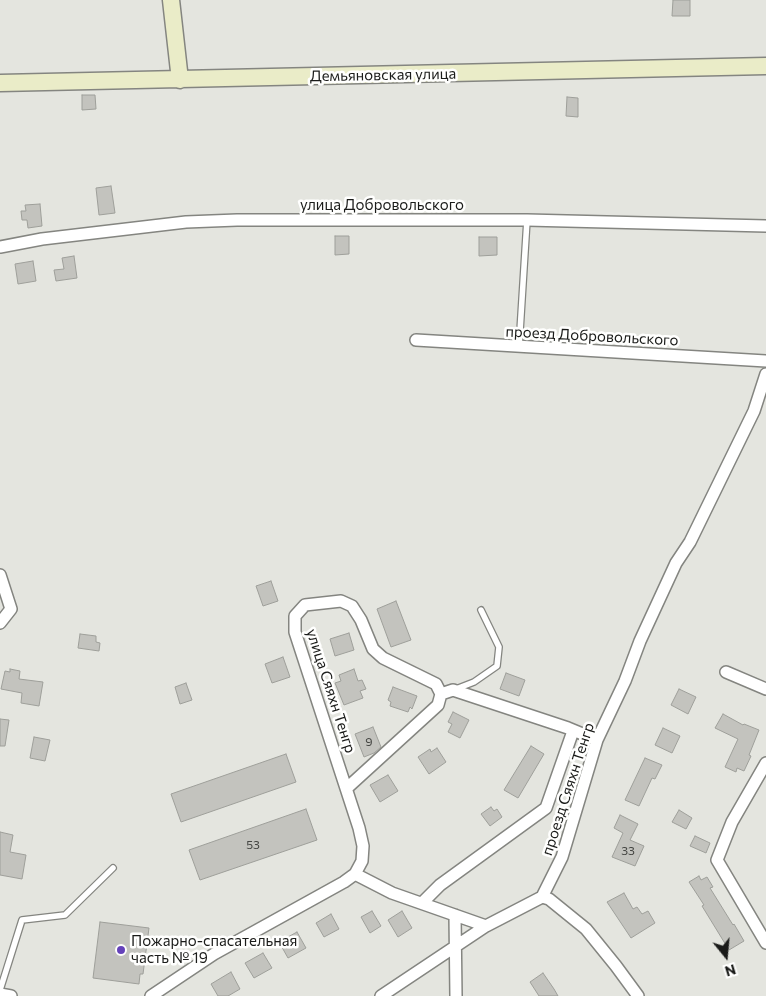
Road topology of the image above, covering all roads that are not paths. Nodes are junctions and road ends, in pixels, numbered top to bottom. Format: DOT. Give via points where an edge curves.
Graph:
graph roads {
  1 [pos="172,0"];
  2 [pos="766,66"];
  3 [pos="180,80"];
  4 [pos="0,83"];
  5 [pos="526,220"];
  6 [pos="766,226"];
  7 [pos="0,247"];
  8 [pos="416,340"];
  9 [pos="519,347"];
  10 [pos="766,361"];
  11 [pos="766,374"];
  12 [pos="0,575"];
  13 [pos="481,610"];
  14 [pos="0,623"];
  15 [pos="726,672"];
  16 [pos="766,689"];
  17 [pos="453,690"];
  18 [pos="441,694"];
  19 [pos="573,731"];
  20 [pos="597,740"];
  21 [pos="766,763"];
  22 [pos="347,788"];
  23 [pos="113,868"];
  24 [pos="355,874"];
  25 [pos="542,897"];
  26 [pos="422,903"];
  27 [pos="455,915"];
  28 [pos="486,926"];
  29 [pos="766,943"];
  30 [pos="456,946"];
  31 [pos="0,992"];
  32 [pos="11,996"];
  33 [pos="151,996"];
  34 [pos="381,996"];
  35 [pos="456,996"];
  36 [pos="638,996"];
  1 -- 3 [label="street"];
  2 -- 3 [label="street, Демьяновская улица"];
  3 -- 4 [label="street, Демьяновская улица"];
  5 -- 6 [label="street, улица Добровольского"];
  5 -- 7 [label="street, улица Добровольского" via="186,222"];
  5 -- 9 [label="lane"];
  8 -- 9 [label="street, проезд Добровольского"];
  9 -- 10 [label="street, проезд Добровольского"];
  11 -- 20 [label="street, проезд Сяяхн Тенгр" via="754,410 690,542 676,563"];
  12 -- 14 [label="street" via="11,609"];
  13 -- 17 [label="lane" via="498,646 497,666 474,682"];
  15 -- 16 [label="street"];
  17 -- 18 [label="street"];
  17 -- 19 [label="street"];
  18 -- 22 [label="street, улица Сяяхн Тенгр" via="438,705"];
  18 -- 22 [label="street, улица Сяяхн Тенгр" via="436,684 383,658 373,649 352,606 341,601 305,605 295,616 295,632"];
  19 -- 20 [label="street"];
  19 -- 26 [label="street" via="546,808 440,885"];
  20 -- 25 [label="street, проезд Сяяхн Тенгр" via="562,857"];
  21 -- 29 [label="street" via="732,822 717,860"];
  22 -- 24 [label="street, улица Сяяхн Тенгр" via="363,846 362,860"];
  23 -- 31 [label="lane" via="64,915 22,920"];
  24 -- 26 [label="street"];
  24 -- 33 [label="street" via="214,954"];
  25 -- 28 [label="street"];
  25 -- 36 [label="street" via="586,929"];
  26 -- 27 [label="street"];
  27 -- 28 [label="street"];
  27 -- 30 [label="street"];
  28 -- 30 [label="street"];
  30 -- 34 [label="street"];
  30 -- 35 [label="street"];
  31 -- 32 [label="street"];
}
